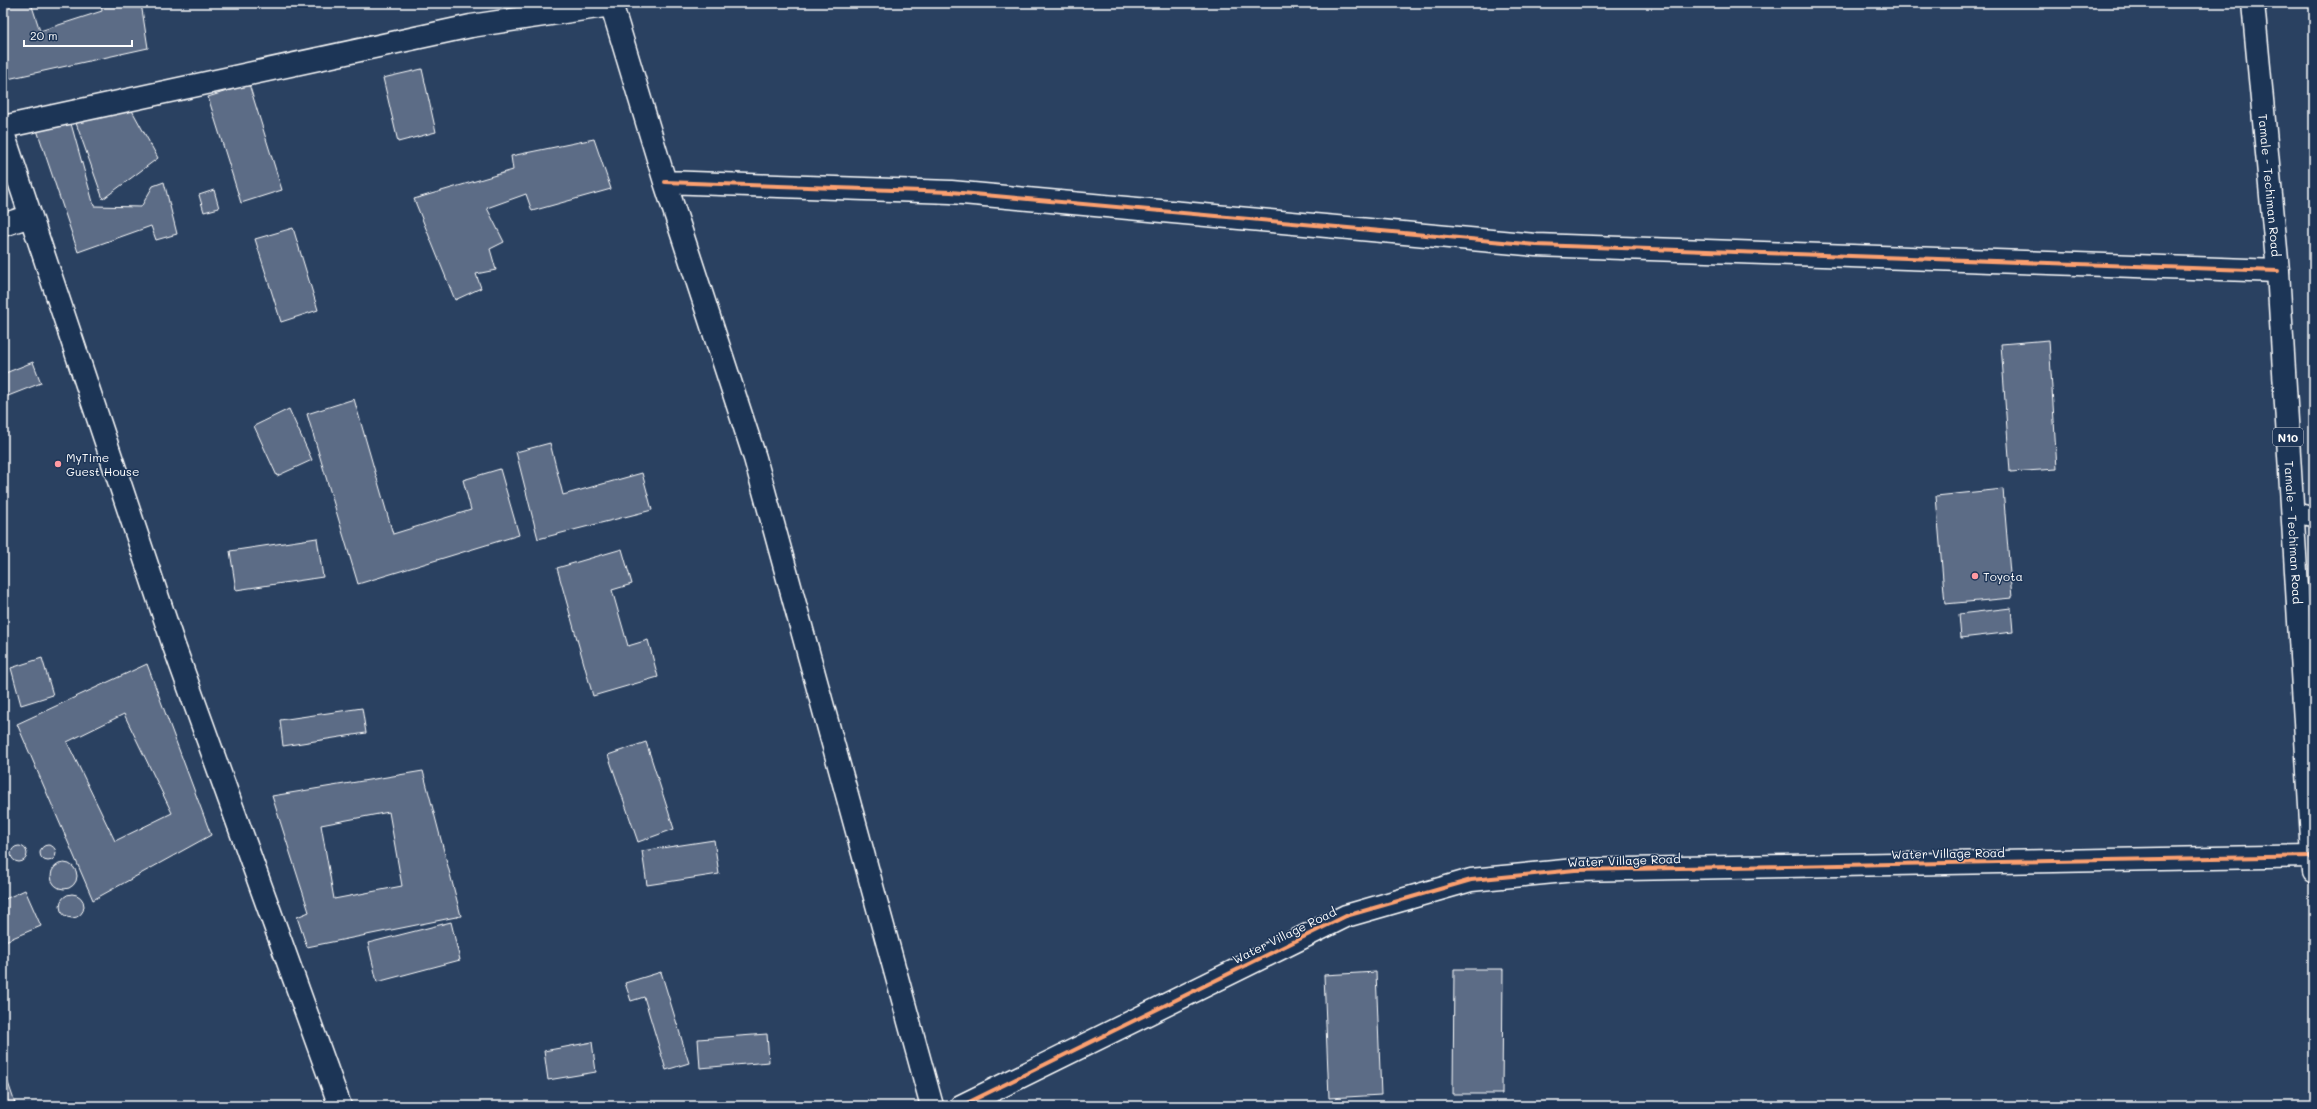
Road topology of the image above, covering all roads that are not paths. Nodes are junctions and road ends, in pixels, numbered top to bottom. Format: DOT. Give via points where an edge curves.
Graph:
graph roads {
  1 [pos="2253,3"];
  2 [pos="611,4"];
  3 [pos="3,127"];
  4 [pos="3,133"];
  5 [pos="665,182"];
  6 [pos="30,216"];
  7 [pos="3,225"];
  8 [pos="2278,271"];
  9 [pos="2292,512"];
  10 [pos="2314,517"];
  11 [pos="2312,793"];
  12 [pos="2313,864"];
  13 [pos="340,1106"];
  14 [pos="932,1106"];
  15 [pos="961,1106"];
  1 -- 8 [label="main road, Tamale - Techiman Road / N10"];
  2 -- 3 [label="main road" via="471,26"];
  2 -- 5 [label="main road"];
  4 -- 6 [label="main road"];
  5 -- 8 [label="main road" via="951,192 1536,245"];
  5 -- 14 [label="main road" via="755,458"];
  6 -- 7 [label="main road"];
  6 -- 13 [label="main road" via="174,646"];
  8 -- 9 [label="main road, Tamale - Techiman Road / N10"];
  9 -- 10 [label="lane"];
  9 -- 11 [label="main road, Tamale - Techiman Road / N10"];
  11 -- 12 [label="main road, Tamale - Techiman Road / N10"];
  12 -- 15 [label="main road, Water Village Road" via="1575,870 1471,880 1346,916"];
}
